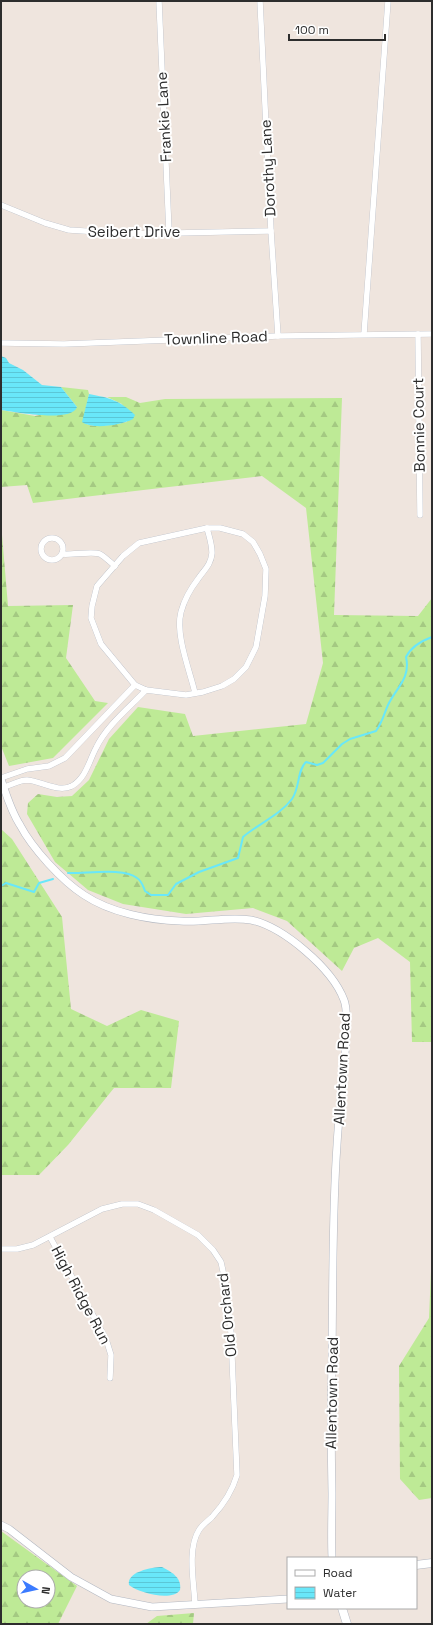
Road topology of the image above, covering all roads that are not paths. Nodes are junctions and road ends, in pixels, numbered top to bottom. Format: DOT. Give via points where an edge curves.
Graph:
graph roads {
  1 [pos="159,1"];
  2 [pos="260,1"];
  3 [pos="388,1"];
  4 [pos="1,205"];
  5 [pos="271,231"];
  6 [pos="169,232"];
  7 [pos="364,334"];
  8 [pos="418,334"];
  9 [pos="432,334"];
  10 [pos="278,336"];
  11 [pos="1,343"];
  12 [pos="420,515"];
  13 [pos="207,528"];
  14 [pos="62,554"];
  15 [pos="115,566"];
  16 [pos="135,685"];
  17 [pos="146,690"];
  18 [pos="195,693"];
  19 [pos="1,778"];
  20 [pos="4,787"];
  21 [pos="50,1236"];
  22 [pos="1,1249"];
  23 [pos="110,1378"];
  24 [pos="1,1525"];
  25 [pos="332,1557"];
  26 [pos="432,1563"];
  27 [pos="417,1565"];
  28 [pos="287,1599"];
  29 [pos="195,1604"];
  30 [pos="342,1609"];
  31 [pos="347,1624"];
  1 -- 6 [label="street, Frankie Lane"];
  2 -- 5 [label="street, Dorothy Lane"];
  3 -- 7 [label="street"];
  4 -- 6 [label="street, Seibert Drive" via="69,230 106,234"];
  5 -- 6 [label="street, Seibert Drive"];
  5 -- 10 [label="street, Dorothy Lane"];
  7 -- 8 [label="street, Townline Road"];
  7 -- 10 [label="street, Townline Road"];
  8 -- 9 [label="street, Townline Road"];
  8 -- 12 [label="street, Bonnie Court"];
  10 -- 11 [label="street, Townline Road" via="64,344"];
  13 -- 15 [label="street" via="139,543"];
  13 -- 18 [label="street" via="212,551 209,566 197,579 181,614 180,633"];
  13 -- 18 [label="street" via="233,530 253,542 266,569 265,596 256,647 246,667 222,686"];
  14 -- 14 [label="street" via="63,546 57,538 46,538 41,544 42,555 49,560 56,559"];
  14 -- 15 [label="street" via="99,553"];
  15 -- 16 [label="street" via="97,586 91,618 101,644"];
  16 -- 17 [label="street"];
  16 -- 19 [label="street" via="65,758 50,766 27,769"];
  17 -- 18 [label="street"];
  17 -- 20 [label="street" via="103,735 88,767 72,786 63,788 28,780"];
  19 -- 20 [label="street, Allentown Road"];
  20 -- 25 [label="street, Allentown Road" via="15,817 33,845 58,874 85,896 122,911 163,920 183,922 239,918 263,924 282,934 312,957 335,983 345,1002 346,1059 337,1145 335,1205 331,1423"];
  21 -- 22 [label="street, Old Orchard" via="33,1245"];
  21 -- 23 [label="street, High Ridge Run" via="106,1339 111,1355"];
  21 -- 29 [label="street, Old Orchard" via="102,1208 138,1204 154,1210 198,1235 221,1262 226,1285 230,1333 237,1475 228,1499 199,1531 194,1544 192,1556"];
  24 -- 29 [label="street" via="71,1577 111,1599 152,1607"];
  26 -- 27 [label="main road"];
  28 -- 29 [label="street"];
  30 -- 31 [label="main road"];
}
